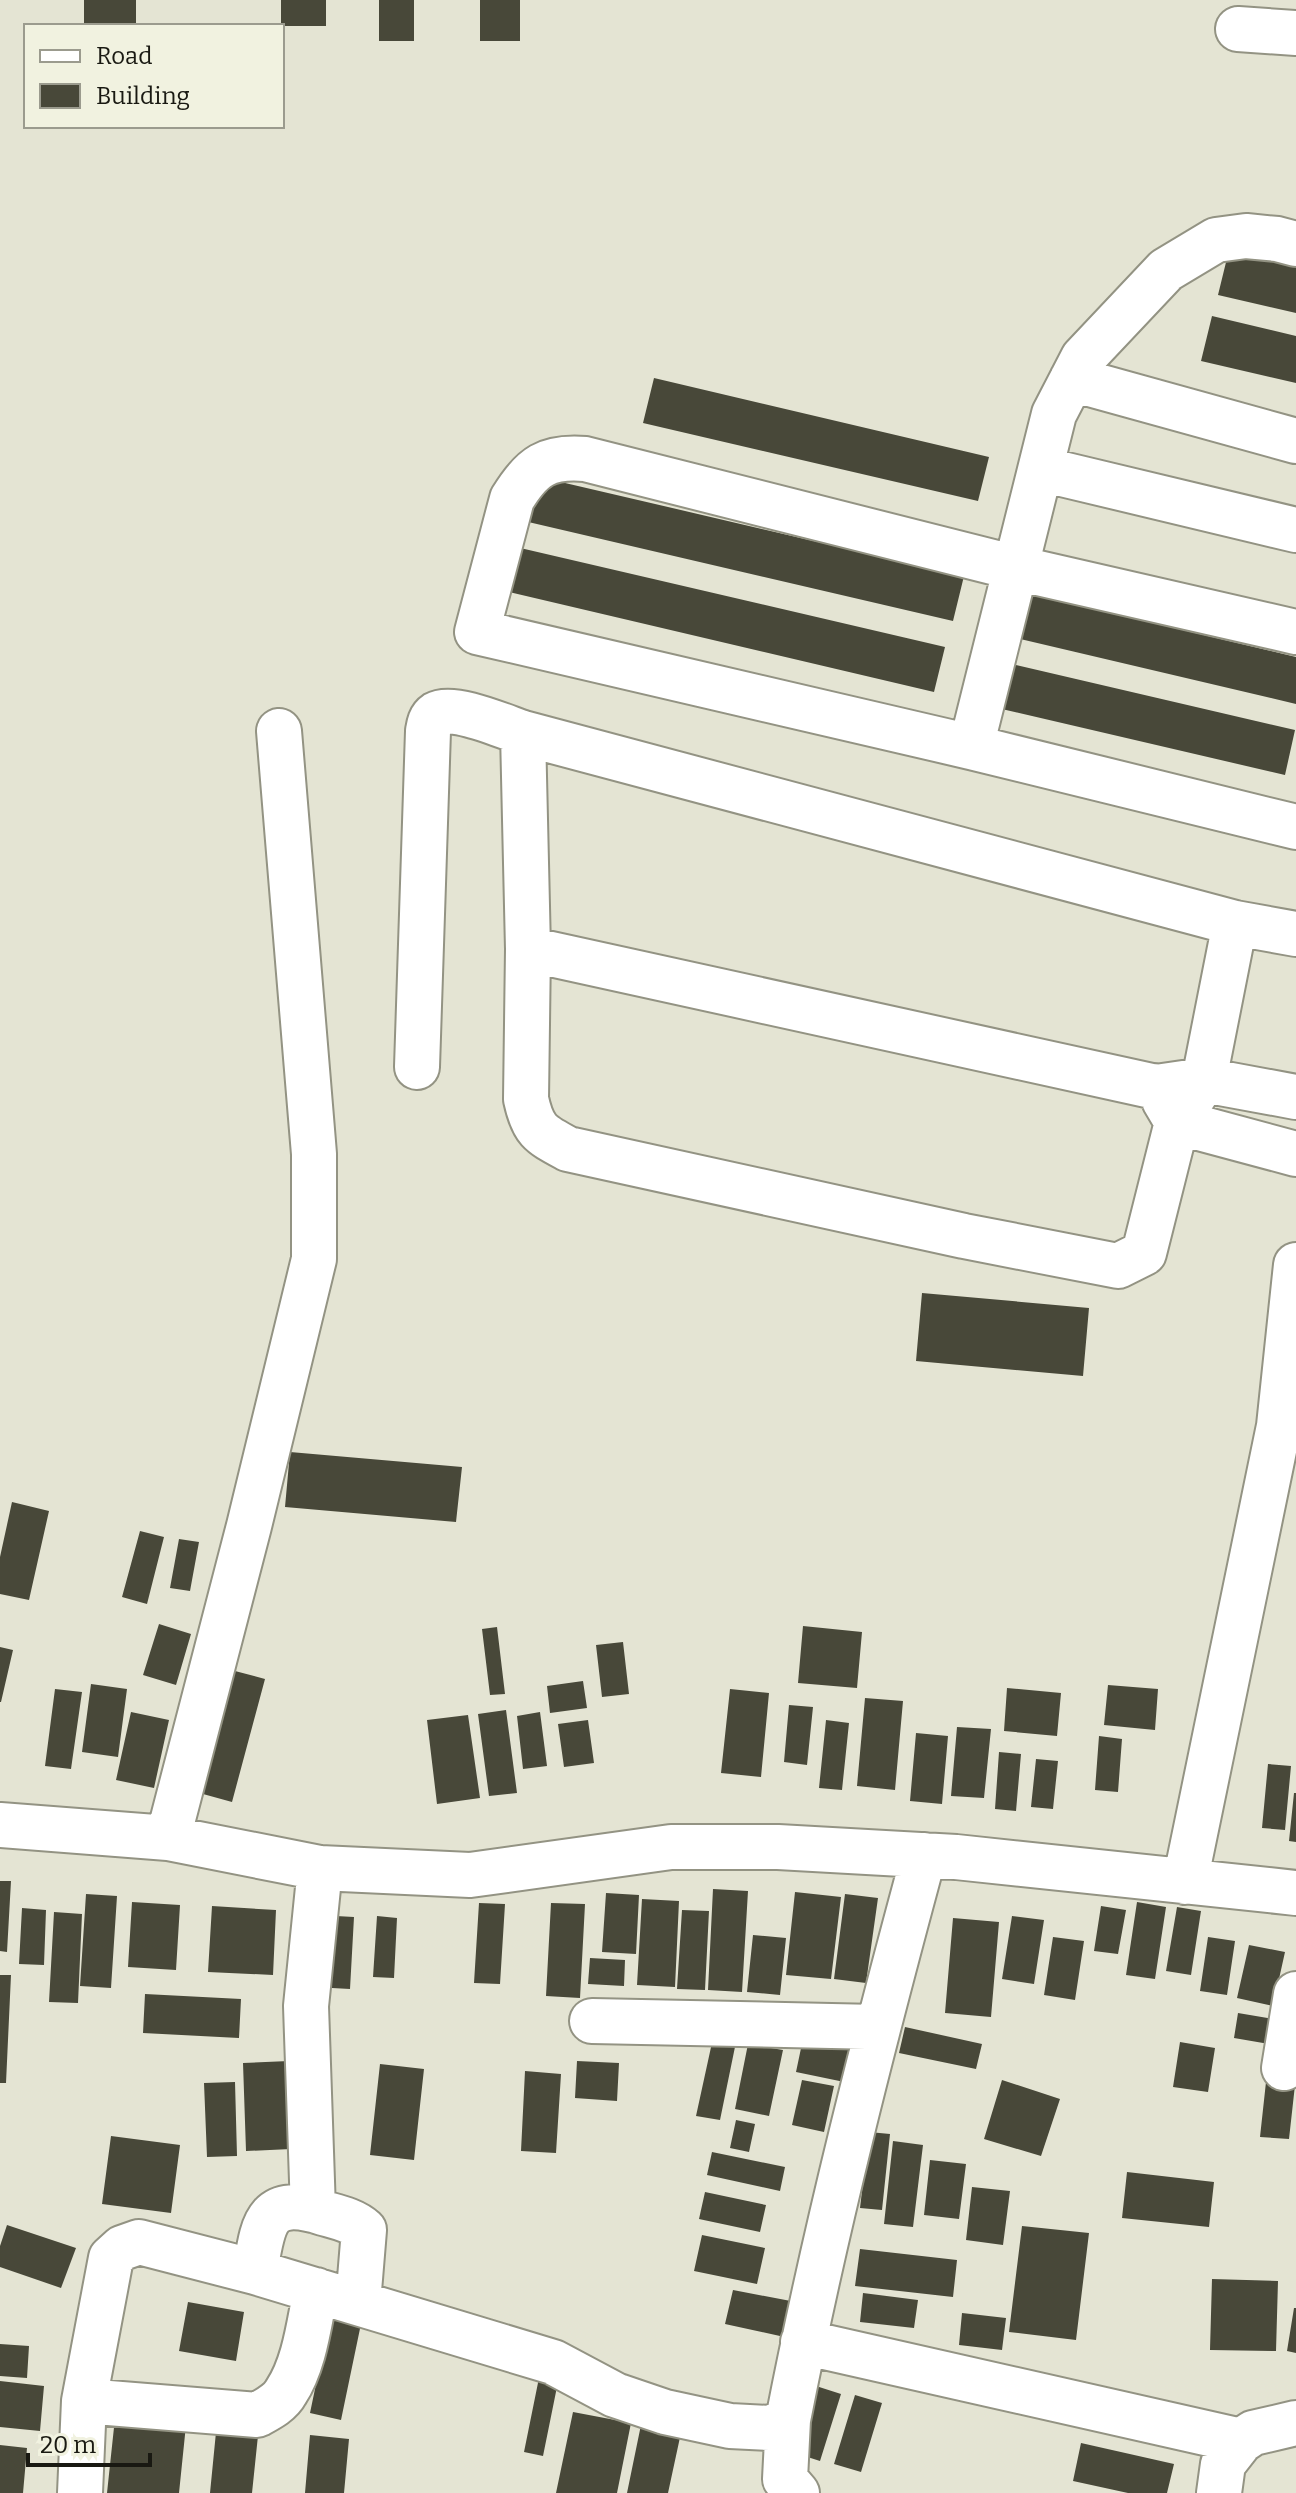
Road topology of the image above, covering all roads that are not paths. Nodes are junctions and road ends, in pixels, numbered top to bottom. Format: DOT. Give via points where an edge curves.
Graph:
graph roads {
  1 [pos="1238,29"];
  2 [pos="1296,33"];
  3 [pos="1296,244"];
  4 [pos="1072,379"];
  5 [pos="1296,441"];
  6 [pos="1041,469"];
  7 [pos="1296,530"];
  8 [pos="1016,568"];
  9 [pos="1296,632"];
  10 [pos="279,731"];
  11 [pos="523,733"];
  12 [pos="971,747"];
  13 [pos="1296,827"];
  14 [pos="1235,923"];
  15 [pos="1296,934"];
  16 [pos="528,949"];
  17 [pos="417,1067"];
  18 [pos="1204,1080"];
  19 [pos="1296,1097"];
  20 [pos="1167,1104"];
  21 [pos="1296,1154"];
  22 [pos="1295,1272"];
  23 [pos="1287,1426"];
  24 [pos="0,1825"];
  25 [pos="168,1838"];
  26 [pos="924,1855"];
  27 [pos="320,1868"];
  28 [pos="1185,1882"];
  29 [pos="1296,1893"];
  30 [pos="1296,1994"];
  31 [pos="592,2021"];
  32 [pos="878,2027"];
  33 [pos="1284,2068"];
  34 [pos="313,2210"];
  35 [pos="255,2272"];
  36 [pos="316,2290"];
  37 [pos="358,2303"];
  38 [pos="803,2342"];
  39 [pos="84,2401"];
  40 [pos="788,2420"];
  41 [pos="1296,2423"];
  42 [pos="1241,2441"];
  43 [pos="80,2493"];
  44 [pos="797,2493"];
  45 [pos="1219,2493"];
  1 -- 2 [label="street"];
  3 -- 4 [label="street" via="1246,236 1216,240 1166,270 1083,358"];
  4 -- 5 [label="street"];
  4 -- 6 [label="street" via="1054,414"];
  6 -- 7 [label="street"];
  6 -- 8 [label="street"];
  8 -- 9 [label="street"];
  8 -- 12 [label="street"];
  8 -- 12 [label="street" via="562,457 541,465 512,499 475,642"];
  10 -- 25 [label="street" via="314,1154 314,1259"];
  11 -- 14 [label="street"];
  11 -- 16 [label="street"];
  11 -- 17 [label="street" via="459,713 444,712 430,721"];
  12 -- 13 [label="street"];
  14 -- 15 [label="street"];
  14 -- 18 [label="street"];
  16 -- 20 [label="street"];
  16 -- 20 [label="street" via="526,1099 531,1123 568,1149 1118,1266 1144,1253"];
  18 -- 19 [label="street"];
  18 -- 20 [label="street"];
  20 -- 21 [label="street"];
  22 -- 23 [label="street"];
  23 -- 28 [label="street"];
  24 -- 25 [label="street"];
  25 -- 27 [label="street"];
  26 -- 27 [label="street" via="671,1847 470,1875"];
  26 -- 28 [label="street"];
  26 -- 32 [label="street"];
  27 -- 34 [label="street" via="306,2006"];
  28 -- 29 [label="street"];
  30 -- 33 [label="street"];
  31 -- 32 [label="street"];
  32 -- 38 [label="street"];
  34 -- 35 [label="street" via="285,2207 272,2215 263,2227"];
  34 -- 37 [label="street" via="364,2230"];
  35 -- 36 [label="street"];
  35 -- 39 [label="street" via="139,2242 114,2253"];
  36 -- 37 [label="street"];
  36 -- 39 [label="street" via="286,2393 257,2415"];
  37 -- 40 [label="street" via="553,2362 615,2395 665,2412 757,2428"];
  38 -- 40 [label="street"];
  38 -- 42 [label="street"];
  39 -- 43 [label="street"];
  40 -- 44 [label="street" via="785,2479"];
  41 -- 42 [label="street"];
  42 -- 45 [label="street" via="1223,2464"];
}
